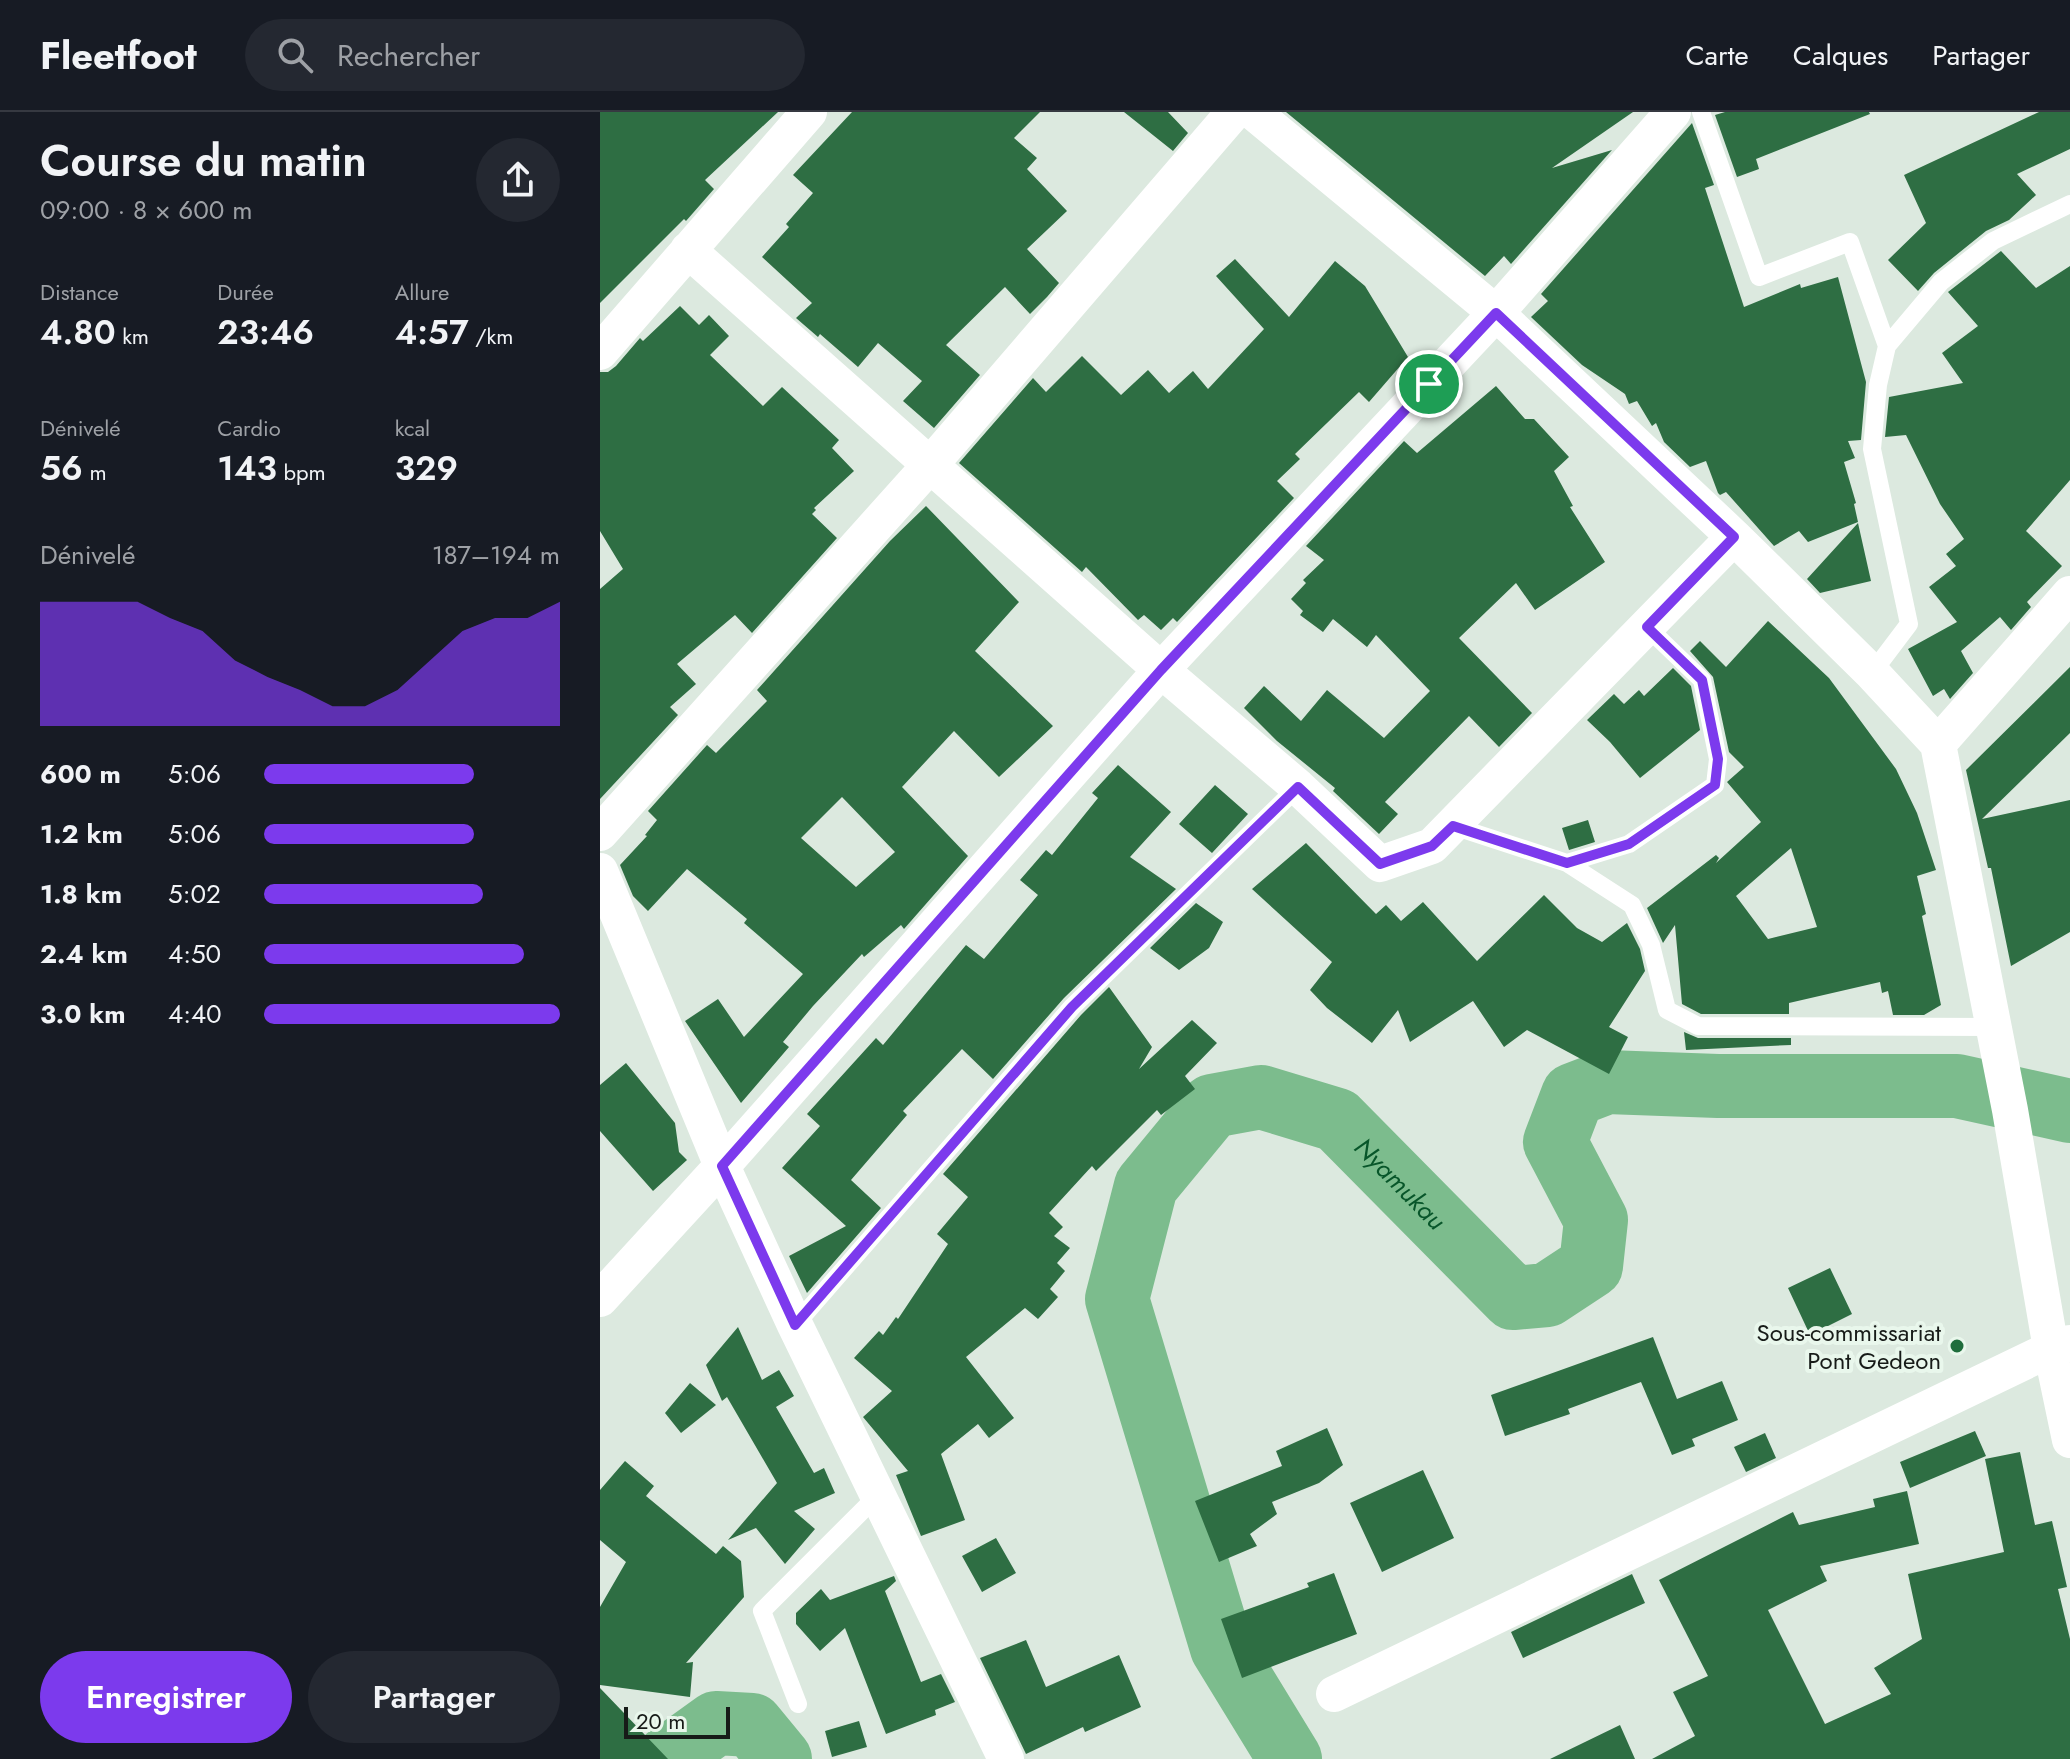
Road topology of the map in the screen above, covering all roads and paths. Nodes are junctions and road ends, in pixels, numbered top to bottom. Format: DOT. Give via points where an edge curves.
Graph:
graph roads {
  1 [pos="809,112"];
  2 [pos="1234,112"];
  3 [pos="1253,112"];
  4 [pos="1673,112"];
  5 [pos="1701,112"];
  6 [pos="2070,204"];
  7 [pos="688,250"];
  8 [pos="1496,313"];
  9 [pos="1887,346"];
  10 [pos="600,352"];
  11 [pos="930,465"];
  12 [pos="1734,537"];
  13 [pos="2070,594"];
  14 [pos="1647,627"];
  15 [pos="1161,670"];
  16 [pos="1872,673"];
  17 [pos="1938,744"];
  18 [pos="1298,787"];
  19 [pos="1453,826"];
  20 [pos="600,833"];
  21 [pos="1567,863"];
  22 [pos="600,871"];
  23 [pos="1994,1027"];
  24 [pos="722,1166"];
  25 [pos="600,1299"];
  26 [pos="795,1325"];
  27 [pos="2060,1346"];
  28 [pos="2070,1440"];
  29 [pos="879,1494"];
  30 [pos="1334,1694"];
  31 [pos="798,1704"];
  32 [pos="1006,1759"];
  1 -- 7 [label="street"];
  2 -- 11 [label="street"];
  3 -- 8 [label="street"];
  4 -- 8 [label="street"];
  5 -- 9 [label="lane" via="1759,277 1850,242"];
  6 -- 9 [label="lane" via="1993,241 1941,282"];
  7 -- 10 [label="street"];
  7 -- 11 [label="street"];
  8 -- 12 [label="street"];
  8 -- 15 [label="street"];
  9 -- 16 [label="lane" via="1872,449 1909,624"];
  11 -- 15 [label="street"];
  11 -- 20 [label="street"];
  12 -- 14 [label="street"];
  12 -- 16 [label="street"];
  13 -- 17 [label="street"];
  14 -- 19 [label="street"];
  14 -- 21 [label="lane" via="1702,680 1718,759 1715,785 1629,844"];
  15 -- 18 [label="street"];
  15 -- 24 [label="street"];
  16 -- 17 [label="street"];
  17 -- 23 [label="street"];
  18 -- 19 [label="street" via="1380,864 1432,846"];
  18 -- 26 [label="lane" via="1072,1007"];
  19 -- 21 [label="lane"];
  21 -- 23 [label="lane" via="1632,905 1651,945 1667,1010 1698,1026"];
  22 -- 24 [label="street"];
  23 -- 27 [label="street"];
  24 -- 25 [label="street"];
  24 -- 26 [label="street"];
  26 -- 29 [label="street"];
  27 -- 28 [label="street"];
  27 -- 30 [label="street"];
  29 -- 31 [label="lane" via="762,1611"];
  29 -- 32 [label="street"];
}
